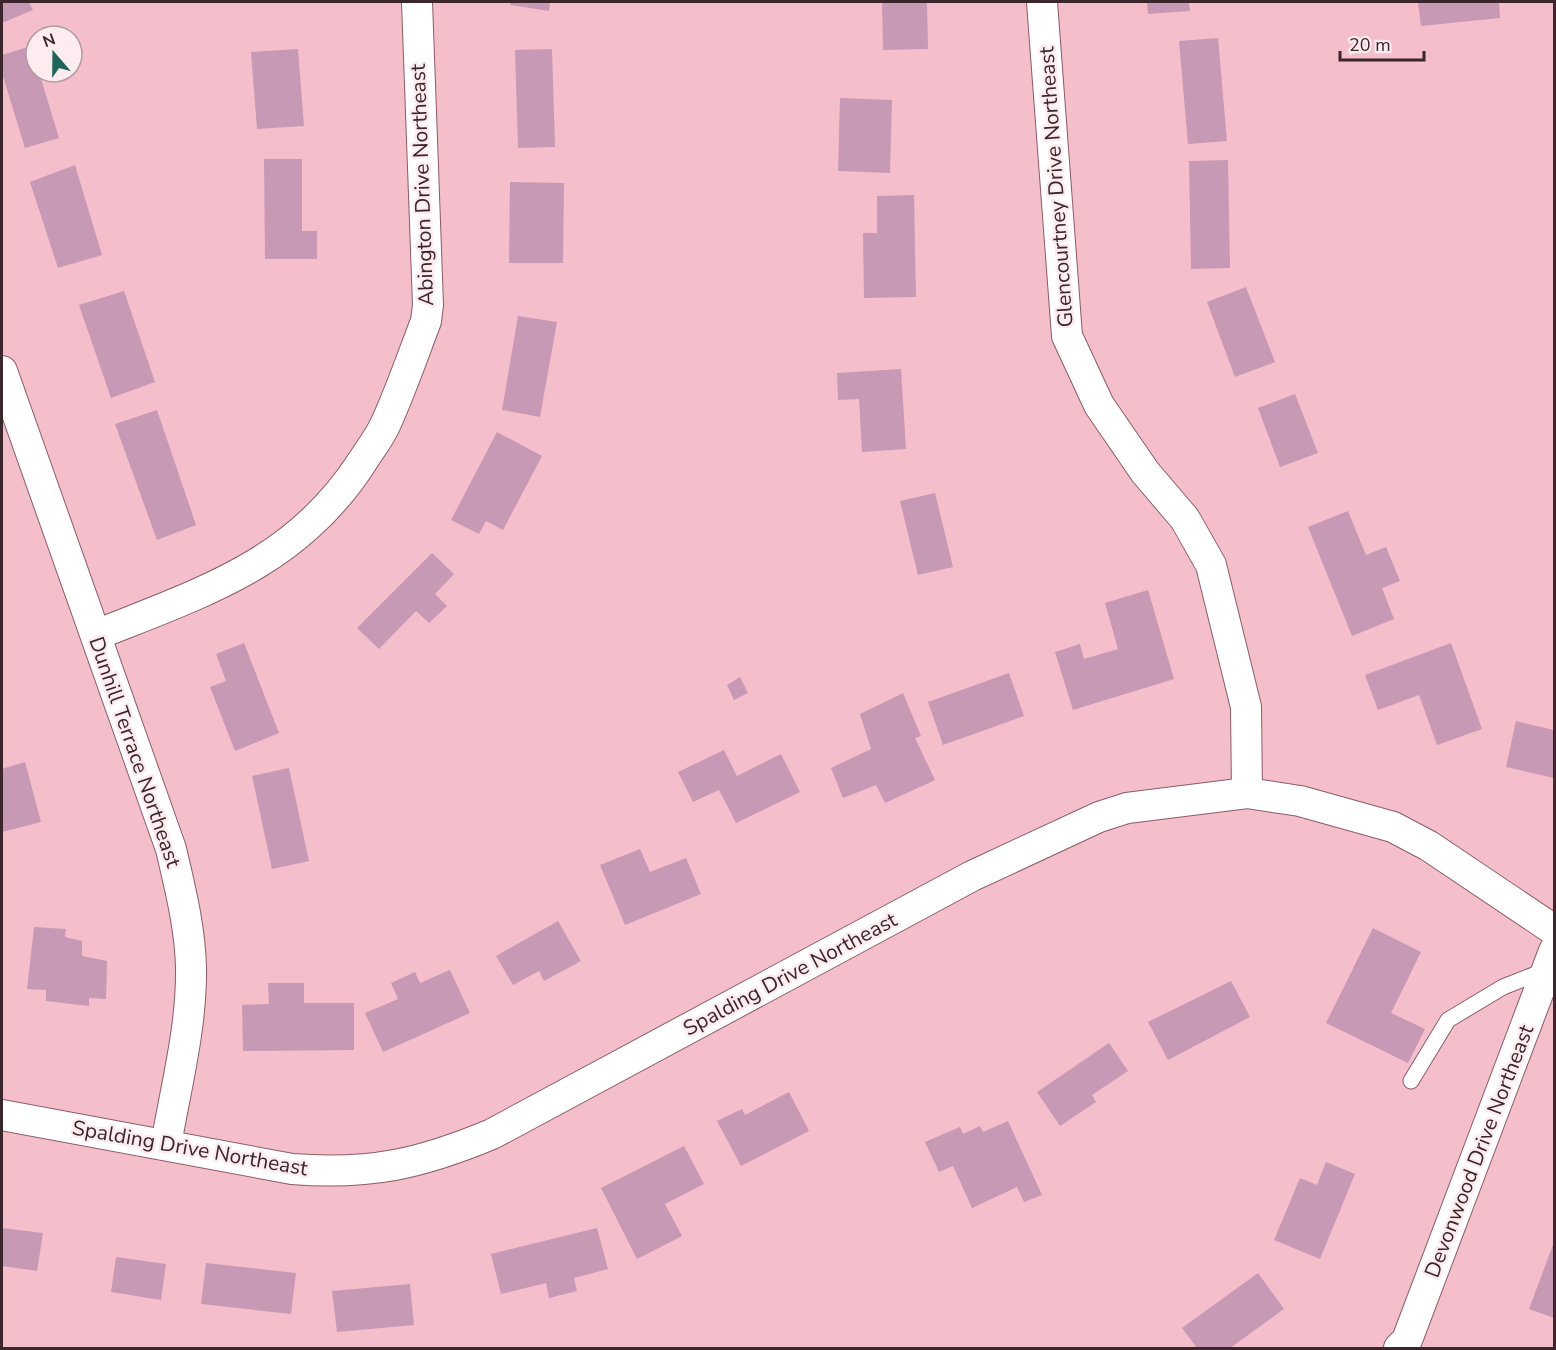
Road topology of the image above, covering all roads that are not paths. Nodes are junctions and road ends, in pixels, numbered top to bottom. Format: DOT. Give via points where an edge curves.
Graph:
graph roads {
  1 [pos="417,2"];
  2 [pos="1042,2"];
  3 [pos="2,371"];
  4 [pos="96,635"];
  5 [pos="1246,793"];
  6 [pos="1554,930"];
  7 [pos="1551,960"];
  8 [pos="1411,1082"];
  9 [pos="2,1115"];
  10 [pos="166,1145"];
  11 [pos="1408,1346"];
  1 -- 4 [label="street, Abington Drive Northeast" via="428,305 426,321 386,425 343,492 280,551 226,582"];
  2 -- 5 [label="street, Glencourtney Drive Northeast" via="1066,336 1099,405 1145,472 1185,519 1211,565 1246,707"];
  3 -- 4 [label="street, Dunhill Terrace Northeast"];
  4 -- 10 [label="street, Dunhill Terrace Northeast" via="171,849 187,919 189,1014"];
  5 -- 6 [label="street, Spalding Drive Northeast" via="1300,801 1394,827"];
  5 -- 10 [label="street, Spalding Drive Northeast" via="1160,802 1099,817 972,876 492,1134 440,1156 383,1168 326,1172"];
  7 -- 8 [label="lane" via="1448,1020"];
  7 -- 11 [label="street, Devonwood Drive Northeast"];
  9 -- 10 [label="street, Spalding Drive Northeast"];
}
